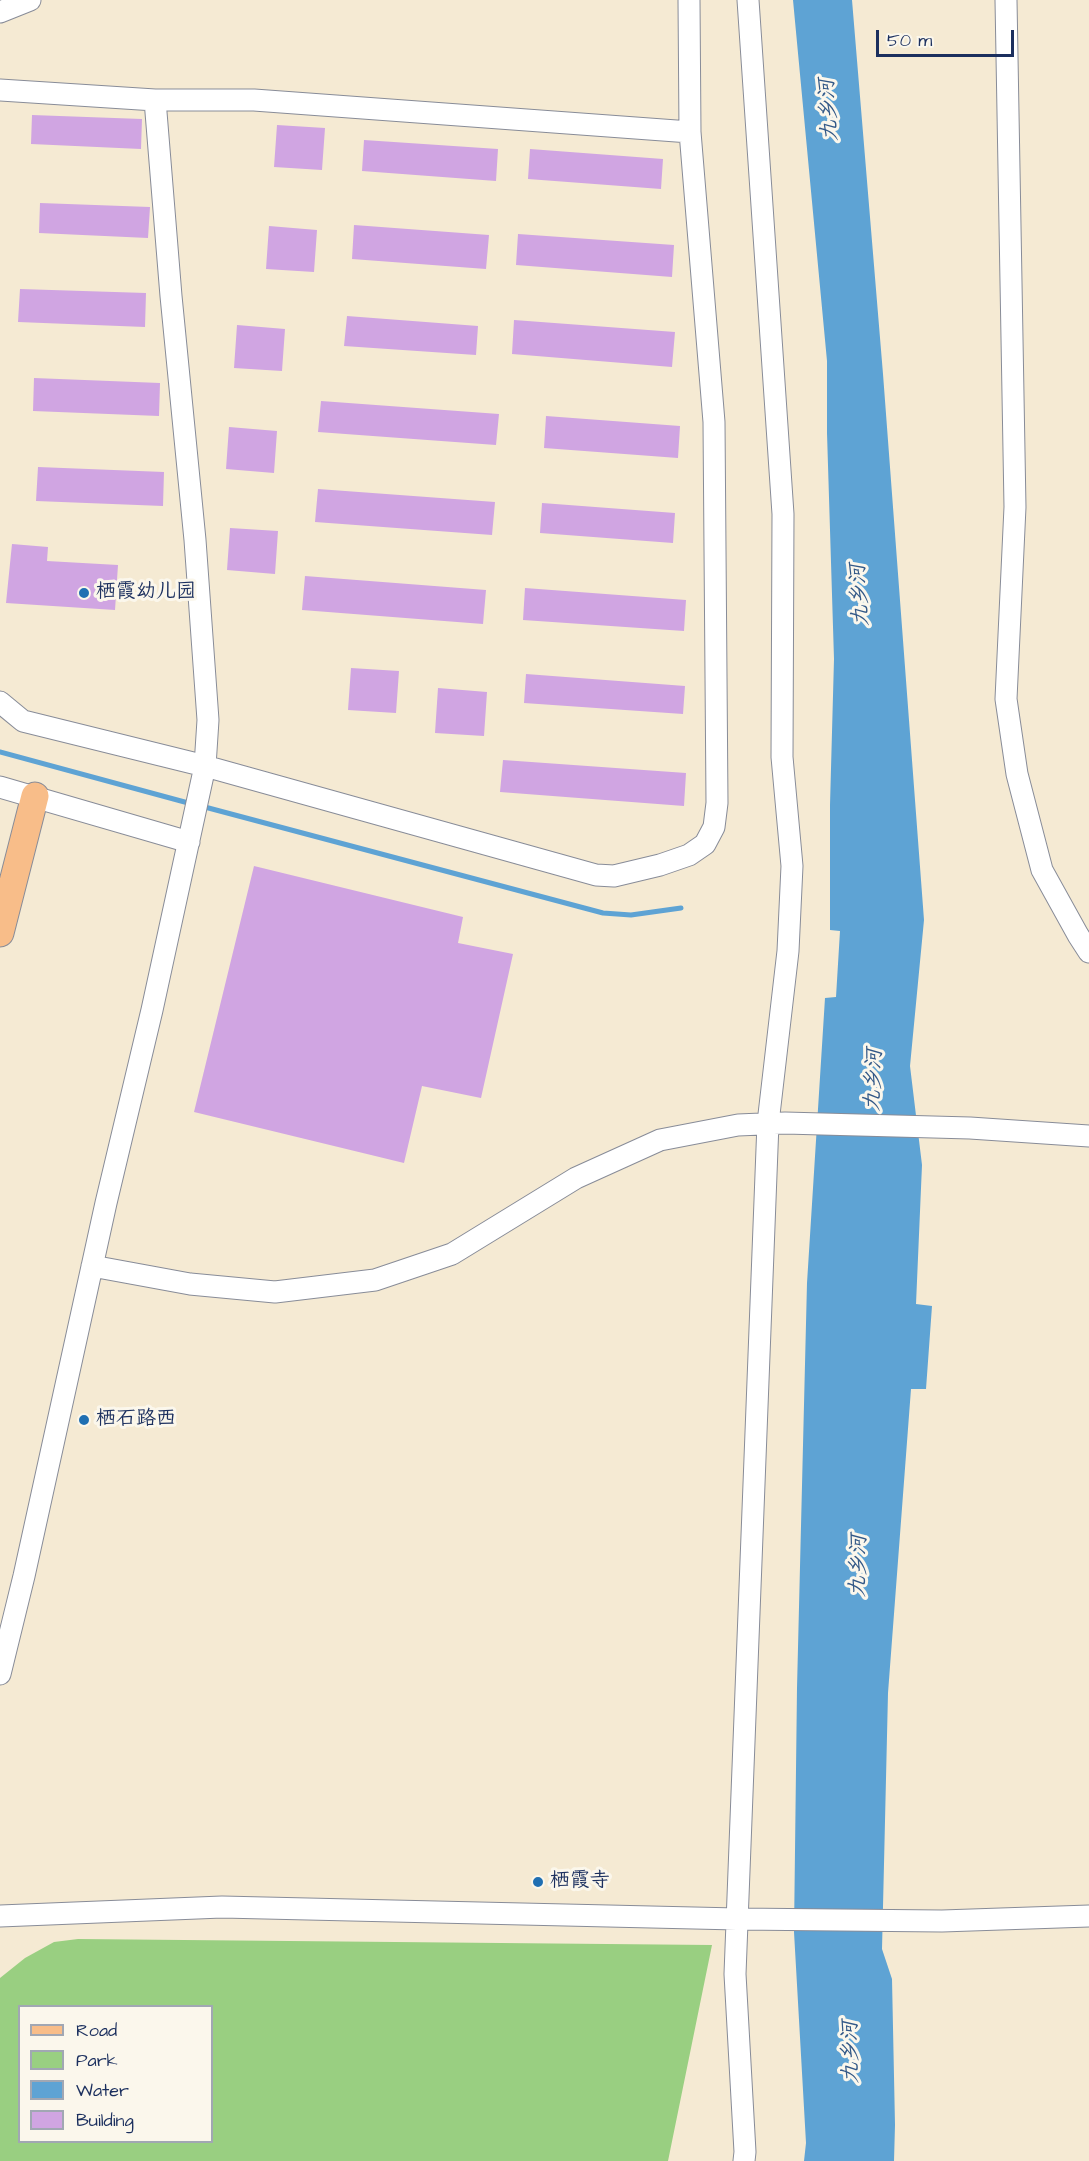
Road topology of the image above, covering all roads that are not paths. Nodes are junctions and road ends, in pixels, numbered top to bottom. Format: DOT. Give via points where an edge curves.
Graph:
graph roads {
  1 [pos="30,0"];
  2 [pos="689,0"];
  3 [pos="748,0"];
  4 [pos="1006,0"];
  5 [pos="0,12"];
  6 [pos="0,90"];
  7 [pos="155,100"];
  8 [pos="690,132"];
  9 [pos="0,702"];
  10 [pos="203,775"];
  11 [pos="0,787"];
  12 [pos="35,796"];
  13 [pos="190,836"];
  14 [pos="0,933"];
  15 [pos="1089,952"];
  16 [pos="777,1123"];
  17 [pos="1089,1136"];
  18 [pos="92,1266"];
  19 [pos="0,1674"];
  20 [pos="0,1916"];
  21 [pos="1089,1916"];
  22 [pos="737,1918"];
  23 [pos="744,2161"];
  1 -- 5 [label="street"];
  2 -- 8 [label="street"];
  3 -- 16 [label="street" via="783,514 782,757 792,866"];
  4 -- 15 [label="street" via="1015,507 1005,699 1017,774 1042,870"];
  6 -- 7 [label="street"];
  7 -- 8 [label="street" via="254,100"];
  7 -- 10 [label="street" via="208,720"];
  8 -- 10 [label="street" via="714,422 717,803 714,827 705,844 689,855 660,865 614,876 596,875"];
  9 -- 10 [label="street" via="23,721"];
  10 -- 13 [label="street"];
  11 -- 12 [label="street"];
  12 -- 13 [label="street"];
  12 -- 14 [label="main road"];
  13 -- 18 [label="street"];
  16 -- 17 [label="street" via="970,1128"];
  16 -- 18 [label="street" via="738,1125 660,1140 576,1178 452,1254 375,1280 275,1292 190,1284"];
  16 -- 22 [label="street"];
  18 -- 19 [label="street"];
  20 -- 22 [label="street" via="222,1907"];
  21 -- 22 [label="street" via="942,1921"];
  22 -- 23 [label="street" via="735,1974"];
}
